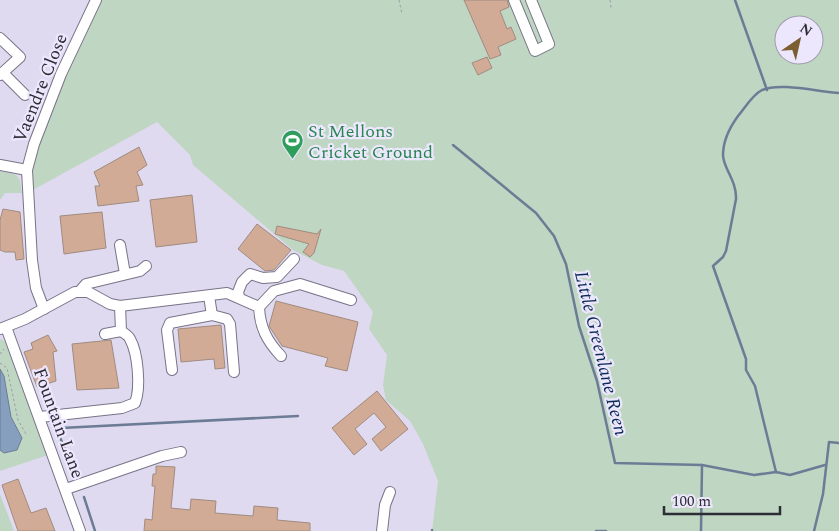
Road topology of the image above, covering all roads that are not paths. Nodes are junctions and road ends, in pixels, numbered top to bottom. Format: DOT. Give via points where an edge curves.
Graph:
graph roads {
  1 [pos="96,0"];
  2 [pos="514,0"];
  3 [pos="531,0"];
  4 [pos="0,38"];
  5 [pos="1,74"];
  6 [pos="25,95"];
  7 [pos="0,165"];
  8 [pos="27,170"];
  9 [pos="120,246"];
  10 [pos="294,259"];
  11 [pos="146,266"];
  12 [pos="124,274"];
  13 [pos="78,292"];
  14 [pos="209,296"];
  15 [pos="239,297"];
  16 [pos="350,300"];
  17 [pos="120,306"];
  18 [pos="259,307"];
  19 [pos="44,309"];
  20 [pos="212,316"];
  21 [pos="3,328"];
  22 [pos="121,331"];
  23 [pos="104,334"];
  24 [pos="281,356"];
  25 [pos="172,370"];
  26 [pos="234,372"];
  27 [pos="40,418"];
  28 [pos="180,452"];
  29 [pos="66,490"];
  30 [pos="390,492"];
  31 [pos="80,531"];
  32 [pos="382,531"];
  1 -- 8 [label="street, Vaendre Close" via="62,74"];
  2 -- 3 [label="street" via="535,51 549,44"];
  4 -- 5 [label="street" via="20,57"];
  5 -- 6 [label="street"];
  7 -- 8 [label="street"];
  8 -- 19 [label="street, Vaendre Close" via="32,260 36,288"];
  9 -- 12 [label="street"];
  10 -- 15 [label="street" via="277,277 250,274 242,282"];
  11 -- 12 [label="street"];
  12 -- 13 [label="street" via="86,284"];
  13 -- 17 [label="street" via="88,292"];
  13 -- 19 [label="street"];
  14 -- 15 [label="street" via="227,294"];
  14 -- 17 [label="street"];
  14 -- 20 [label="street"];
  15 -- 18 [label="street"];
  16 -- 18 [label="street" via="300,284 274,291"];
  17 -- 22 [label="street"];
  18 -- 24 [label="street" via="260,325"];
  19 -- 21 [label="street"];
  20 -- 25 [label="street" via="170,323 167,330"];
  20 -- 26 [label="street" via="227,319 230,324"];
  21 -- 27 [label="street, Fountain Lane"];
  22 -- 23 [label="street"];
  22 -- 27 [label="street" via="130,338 138,371 140,389 135,403 122,408"];
  27 -- 29 [label="street, Fountain Lane"];
  28 -- 29 [label="street"];
  29 -- 31 [label="street, Fountain Lane"];
  30 -- 32 [label="street"];
}
